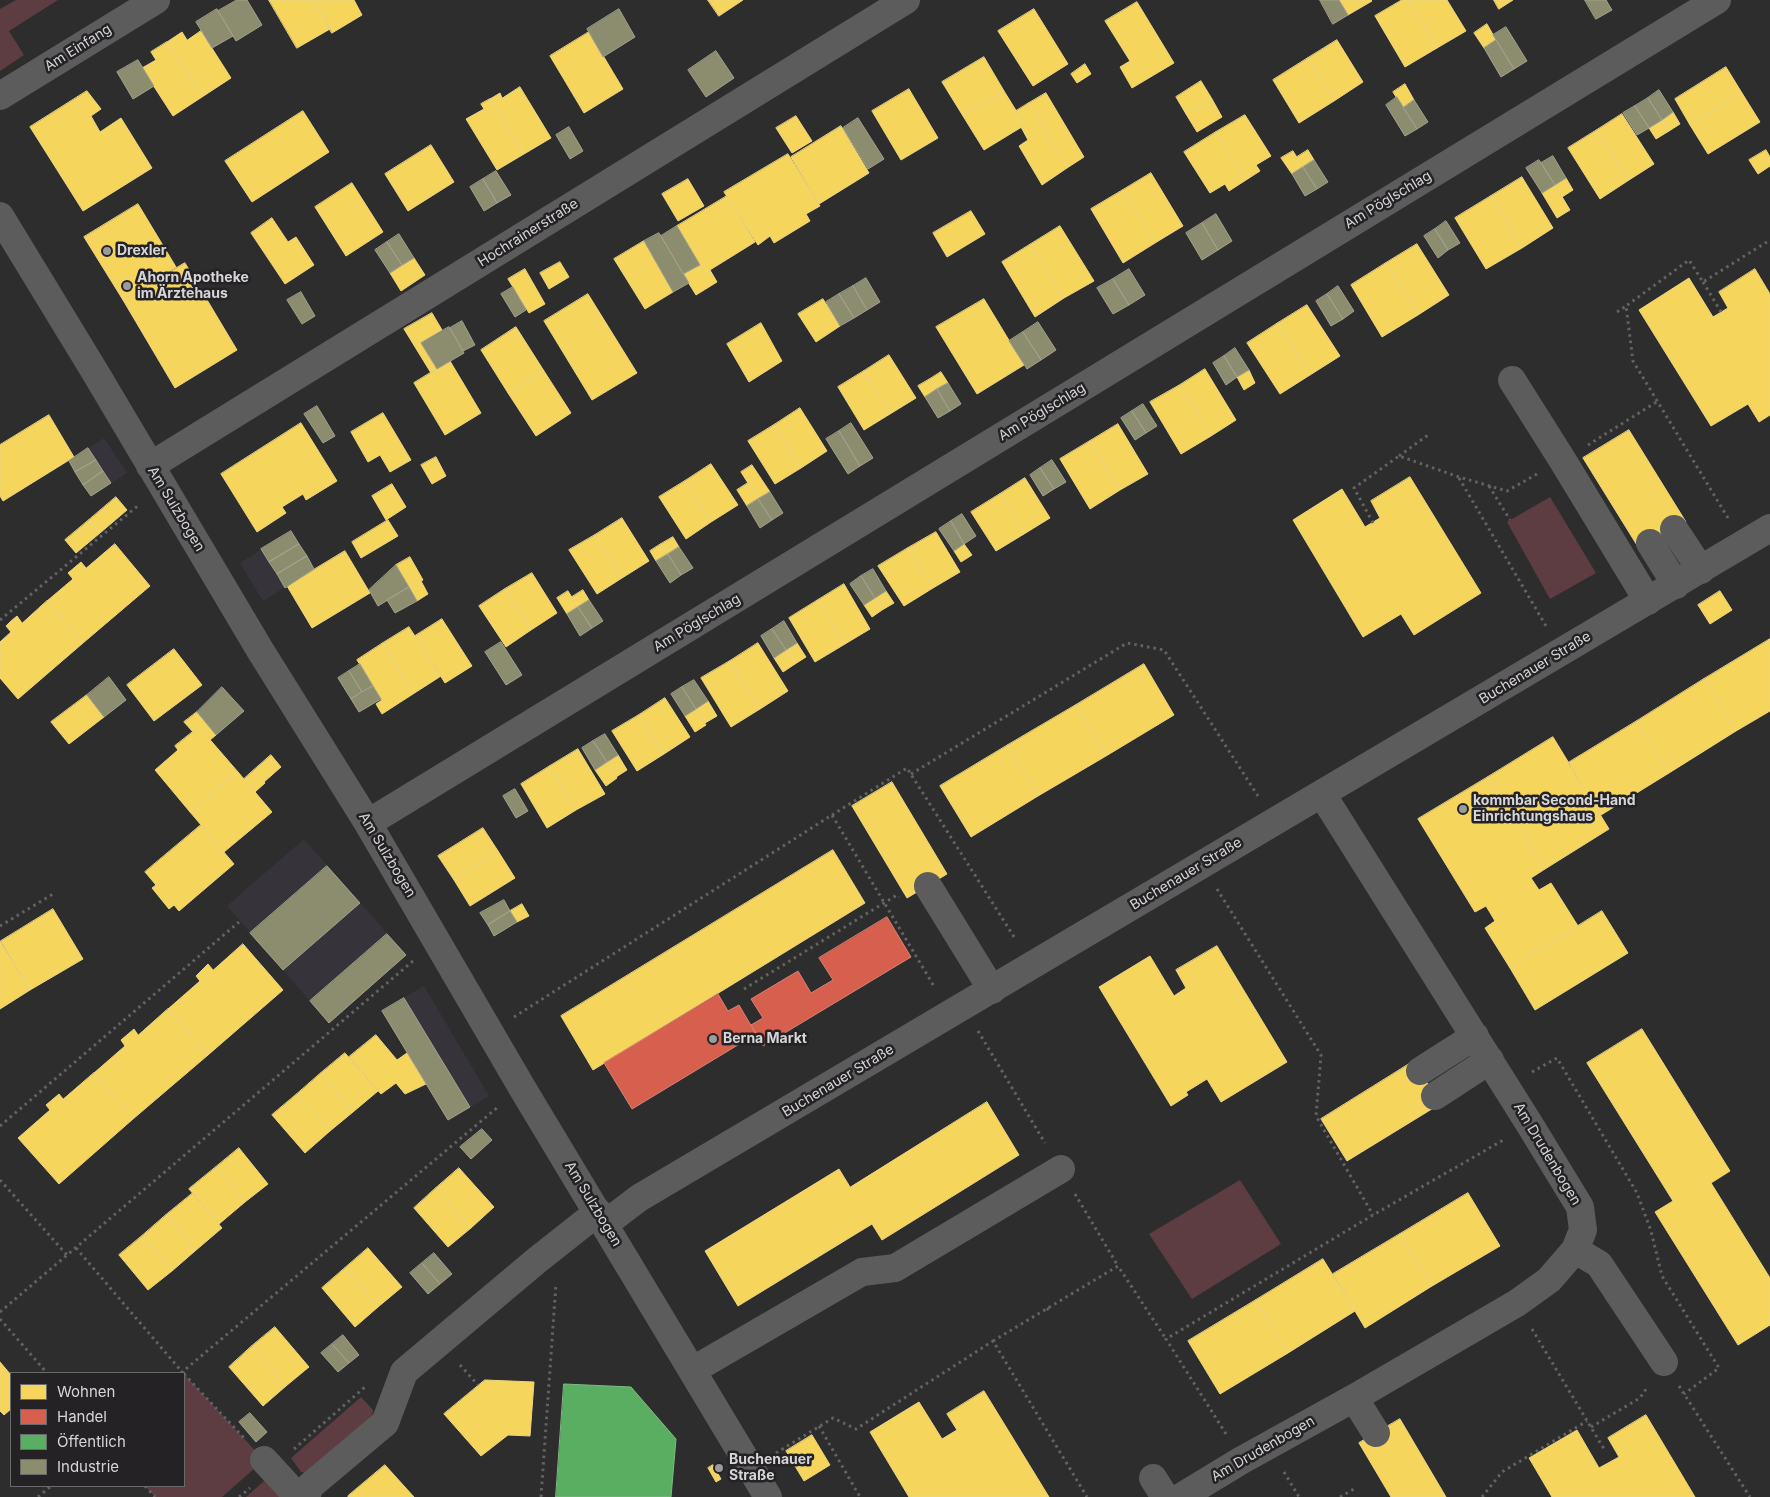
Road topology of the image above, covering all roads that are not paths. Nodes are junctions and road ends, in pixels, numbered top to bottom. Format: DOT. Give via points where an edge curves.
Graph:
graph roads {
  1 [pos="156,0"];
  2 [pos="906,0"];
  3 [pos="1717,0"];
  4 [pos="0,96"];
  5 [pos="0,216"];
  6 [pos="1512,380"];
  7 [pos="156,477"];
  8 [pos="1770,528"];
  9 [pos="1674,529"];
  10 [pos="1650,543"];
  11 [pos="1700,570"];
  12 [pos="1676,585"];
  13 [pos="1648,601"];
  14 [pos="1322,794"];
  15 [pos="368,823"];
  16 [pos="928,886"];
  17 [pos="992,990"];
  18 [pos="1475,1036"];
  19 [pos="1490,1060"];
  20 [pos="1420,1071"];
  21 [pos="1435,1096"];
  22 [pos="1060,1169"];
  23 [pos="602,1218"];
  24 [pos="1575,1250"];
  25 [pos="1664,1362"];
  26 [pos="693,1370"];
  27 [pos="1354,1398"];
  28 [pos="1376,1433"];
  29 [pos="264,1460"];
  30 [pos="298,1497"];
  31 [pos="306,1497"];
  32 [pos="768,1497"];
  33 [pos="1181,1497"];
  1 -- 4 [label="street, Am Einfang"];
  2 -- 7 [label="street, Hochrainerstraße" via="317,365"];
  3 -- 15 [label="street, Am Pöglschlag"];
  5 -- 7 [label="street, Am Sulzbogen"];
  6 -- 13 [label="street"];
  7 -- 15 [label="street, Am Sulzbogen"];
  8 -- 11 [label="street, Buchenauer Straße"];
  9 -- 11 [label="street"];
  10 -- 12 [label="street"];
  11 -- 12 [label="street, Buchenauer Straße"];
  12 -- 13 [label="street, Buchenauer Straße"];
  13 -- 14 [label="street, Buchenauer Straße"];
  14 -- 17 [label="street, Buchenauer Straße"];
  14 -- 18 [label="street, Am Drudenbogen"];
  15 -- 23 [label="street, Am Sulzbogen"];
  16 -- 17 [label="street"];
  17 -- 23 [label="street, Buchenauer Straße"];
  18 -- 19 [label="street, Am Drudenbogen"];
  18 -- 20 [label="street"];
  19 -- 21 [label="street"];
  19 -- 24 [label="street, Am Drudenbogen" via="1580,1207 1583,1230"];
  22 -- 26 [label="street" via="895,1268 862,1272"];
  23 -- 26 [label="street, Am Sulzbogen"];
  23 -- 31 [label="street, Buchenauer Straße" via="536,1261 404,1372 385,1423 310,1486"];
  24 -- 25 [label="street" via="1599,1264"];
  24 -- 27 [label="street, Am Drudenbogen" via="1549,1280 1516,1303"];
  26 -- 32 [label="street, Am Sulzbogen"];
  27 -- 28 [label="street"];
  27 -- 33 [label="street, Am Drudenbogen"];
  29 -- 30 [label="street"];
}
